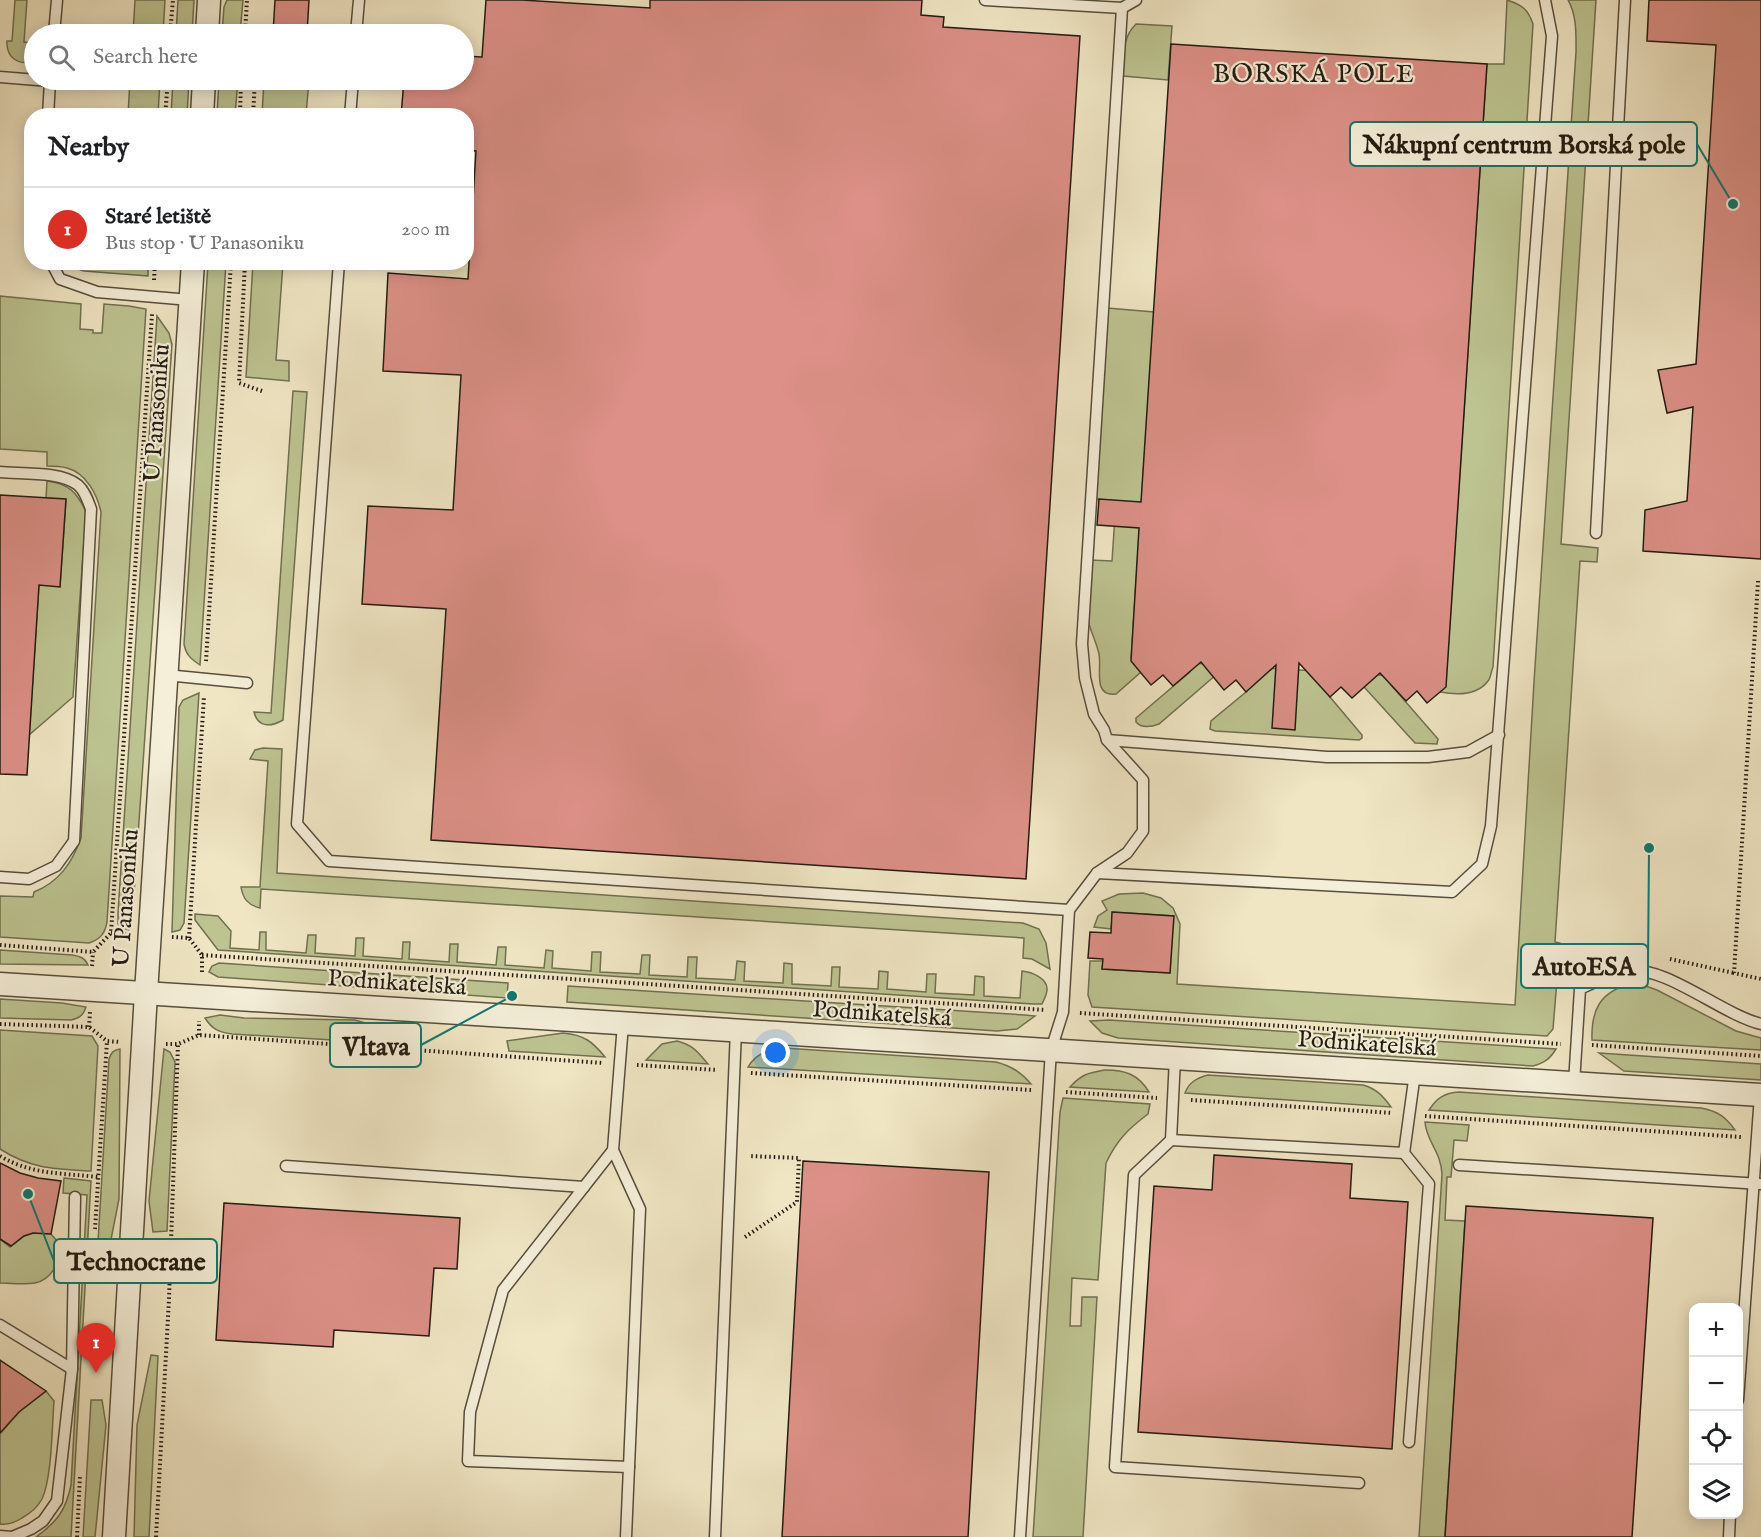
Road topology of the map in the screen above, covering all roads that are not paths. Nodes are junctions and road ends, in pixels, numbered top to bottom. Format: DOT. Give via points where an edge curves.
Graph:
graph roads {
  1 [pos="57,0"];
  2 [pos="209,0"];
  3 [pos="359,0"];
  4 [pos="985,0"];
  5 [pos="1136,0"];
  6 [pos="1545,0"];
  7 [pos="1624,0"];
  8 [pos="1122,8"];
  9 [pos="55,24"];
  10 [pos="208,24"];
  11 [pos="357,24"];
  12 [pos="0,77"];
  13 [pos="24,78"];
  14 [pos="49,90"];
  15 [pos="203,90"];
  16 [pos="352,90"];
  17 [pos="48,108"];
  18 [pos="202,108"];
  19 [pos="351,108"];
  20 [pos="55,270"];
  21 [pos="192,270"];
  22 [pos="338,270"];
  23 [pos="190,300"];
  24 [pos="0,472"];
  25 [pos="1596,533"];
  26 [pos="166,675"];
  27 [pos="247,683"];
  28 [pos="1499,735"];
  29 [pos="1107,740"];
  30 [pos="1097,873"];
  31 [pos="0,877"];
  32 [pos="1069,910"];
  33 [pos="0,984"];
  34 [pos="146,993"];
  35 [pos="623,1024"];
  36 [pos="1761,1024"];
  37 [pos="736,1030"];
  38 [pos="1051,1050"];
  39 [pos="1175,1058"];
  40 [pos="1415,1073"];
  41 [pos="1574,1083"];
  42 [pos="1761,1095"];
  43 [pos="1171,1140"];
  44 [pos="613,1150"];
  45 [pos="1404,1153"];
  46 [pos="1459,1165"];
  47 [pos="286,1166"];
  48 [pos="1757,1184"];
  49 [pos="584,1187"];
  50 [pos="75,1197"];
  51 [pos="0,1324"];
  52 [pos="1742,1357"];
  53 [pos="72,1369"];
  54 [pos="1410,1442"];
  55 [pos="629,1467"];
  56 [pos="1359,1483"];
  57 [pos="1730,1519"];
  58 [pos="0,1536"];
  59 [pos="114,1537"];
  60 [pos="626,1537"];
  61 [pos="715,1537"];
  62 [pos="1020,1537"];
  63 [pos="1729,1537"];
  1 -- 9 [label="lane"];
  2 -- 10 [label="street"];
  3 -- 11 [label="lane"];
  4 -- 8 [label="lane"];
  5 -- 8 [label="lane"];
  6 -- 28 [label="lane" via="1552,36"];
  7 -- 25 [label="lane"];
  8 -- 29 [label="lane" via="1082,644 1084,678 1094,714"];
  12 -- 13 [label="lane"];
  14 -- 17 [label="lane"];
  15 -- 18 [label="street"];
  16 -- 19 [label="lane"];
  20 -- 23 [label="lane" via="60,279 97,292"];
  21 -- 23 [label="street, U Panasoniku"];
  22 -- 32 [label="lane" via="297,824 328,861"];
  23 -- 26 [label="street, U Panasoniku"];
  24 -- 31 [label="lane" via="63,477 78,485 91,509 74,841 56,866 29,879"];
  26 -- 27 [label="lane"];
  26 -- 34 [label="street, U Panasoniku"];
  28 -- 29 [label="lane" via="1468,752 1428,757 1327,757"];
  28 -- 30 [label="lane" via="1491,826 1482,864 1452,892"];
  29 -- 30 [label="lane" via="1143,780 1143,831 1126,853"];
  30 -- 32 [label="lane"];
  32 -- 38 [label="lane" via="1063,1012"];
  33 -- 34 [label="street, Podnikatelská"];
  34 -- 35 [label="street, Podnikatelská"];
  34 -- 59 [label="street, U Panasoniku"];
  35 -- 37 [label="street, Podnikatelská"];
  35 -- 44 [label="lane"];
  36 -- 41 [label="lane" via="1656,973 1627,971 1580,989"];
  37 -- 38 [label="street, Podnikatelská"];
  37 -- 61 [label="lane"];
  38 -- 39 [label="street, Podnikatelská"];
  38 -- 62 [label="lane"];
  39 -- 40 [label="street, Podnikatelská"];
  39 -- 43 [label="lane"];
  40 -- 41 [label="street, Podnikatelská"];
  40 -- 45 [label="lane"];
  41 -- 42 [label="street, Podnikatelská"];
  42 -- 48 [label="lane"];
  43 -- 45 [label="lane"];
  43 -- 56 [label="lane" via="1134,1175 1115,1467"];
  44 -- 49 [label="lane"];
  44 -- 55 [label="lane" via="640,1209"];
  45 -- 54 [label="lane" via="1429,1184"];
  46 -- 48 [label="lane"];
  47 -- 49 [label="lane"];
  48 -- 52 [label="lane"];
  49 -- 55 [label="lane" via="503,1290 470,1412 468,1461"];
  50 -- 53 [label="lane"];
  51 -- 53 [label="lane"];
  53 -- 58 [label="lane" via="57,1501 43,1521 31,1529 12,1537"];
  55 -- 60 [label="lane"];
  57 -- 63 [label="lane"];
}
